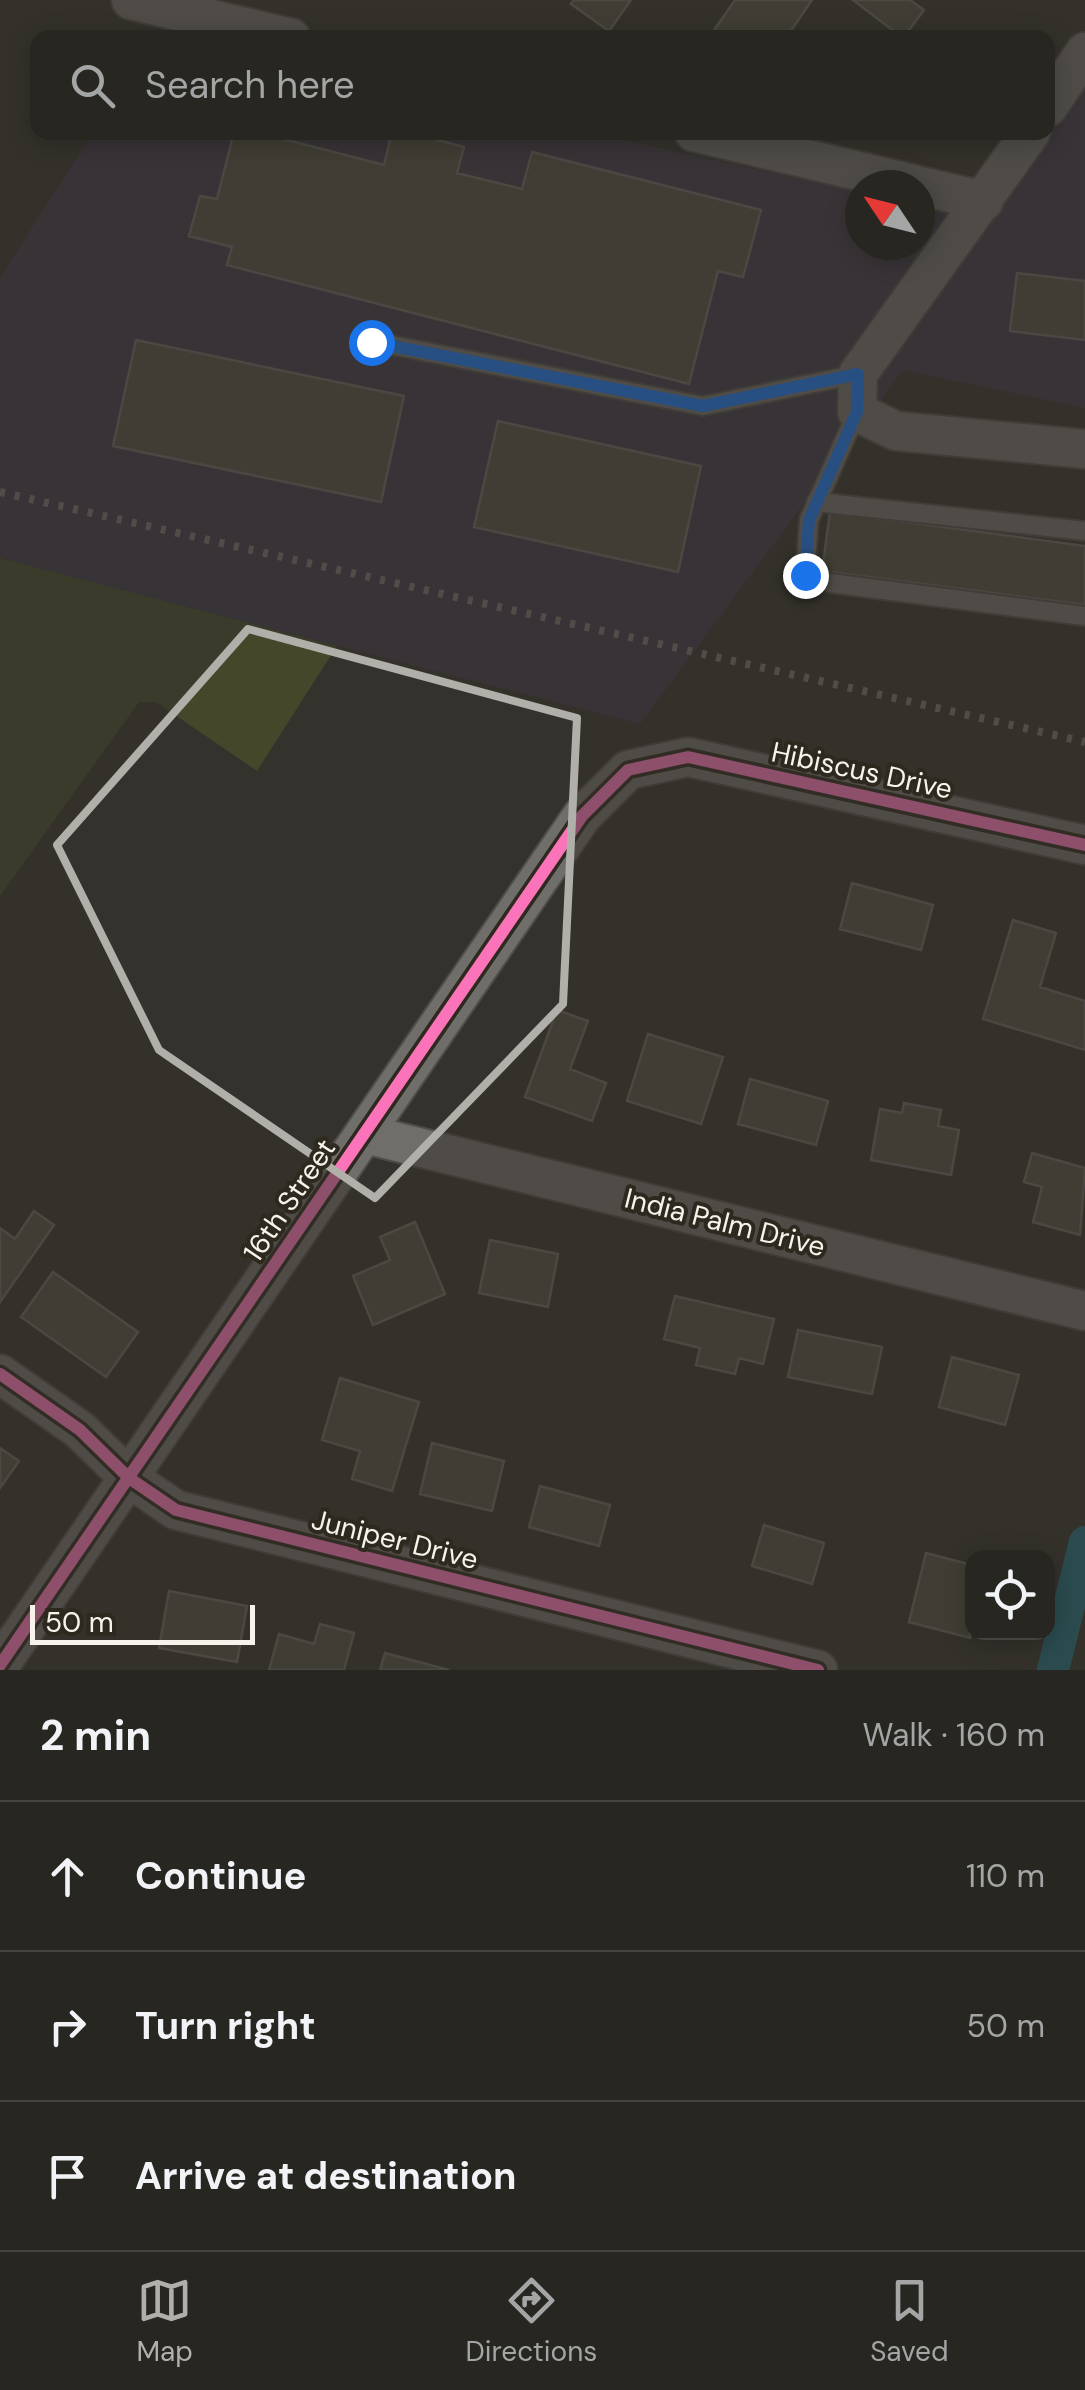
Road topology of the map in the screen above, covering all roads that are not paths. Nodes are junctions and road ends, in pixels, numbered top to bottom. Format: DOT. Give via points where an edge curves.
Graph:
graph roads {
  1 [pos="131,0"];
  2 [pos="195,7"];
  3 [pos="266,30"];
  4 [pos="1085,52"];
  5 [pos="1055,97"];
  6 [pos="728,140"];
  7 [pos="1025,140"];
  8 [pos="855,170"];
  9 [pos="935,189"];
  10 [pos="984,201"];
  11 [pos="371,342"];
  12 [pos="858,374"];
  13 [pos="857,412"];
  14 [pos="1085,449"];
  15 [pos="816,502"];
  16 [pos="1085,532"];
  17 [pos="1085,616"];
  18 [pos="628,770"];
  19 [pos="1085,845"];
  20 [pos="364,1134"];
  21 [pos="1085,1311"];
  22 [pos="0,1374"];
  23 [pos="128,1478"];
  24 [pos="0,1665"];
  25 [pos="818,1670"];
  1 -- 2 [label="street"];
  2 -- 3 [label="street"];
  4 -- 5 [label="street"];
  6 -- 8 [label="street"];
  7 -- 10 [label="street"];
  9 -- 10 [label="street"];
  10 -- 12 [label="street"];
  11 -- 12 [label="lane" via="703,406"];
  12 -- 13 [label="street"];
  13 -- 14 [label="street" via="896,431"];
  13 -- 15 [label="lane"];
  15 -- 16 [label="lane"];
  15 -- 17 [label="lane" via="805,575"];
  18 -- 19 [label="street, Hibiscus Drive" via="688,757"];
  18 -- 20 [label="street, 16th Street" via="582,816"];
  20 -- 21 [label="street, India Palm Drive"];
  20 -- 23 [label="street, 16th Street"];
  22 -- 23 [label="street, Juniper Drive" via="80,1430"];
  23 -- 24 [label="street, 16th Street"];
  23 -- 25 [label="street, Juniper Drive" via="176,1510"];
}
